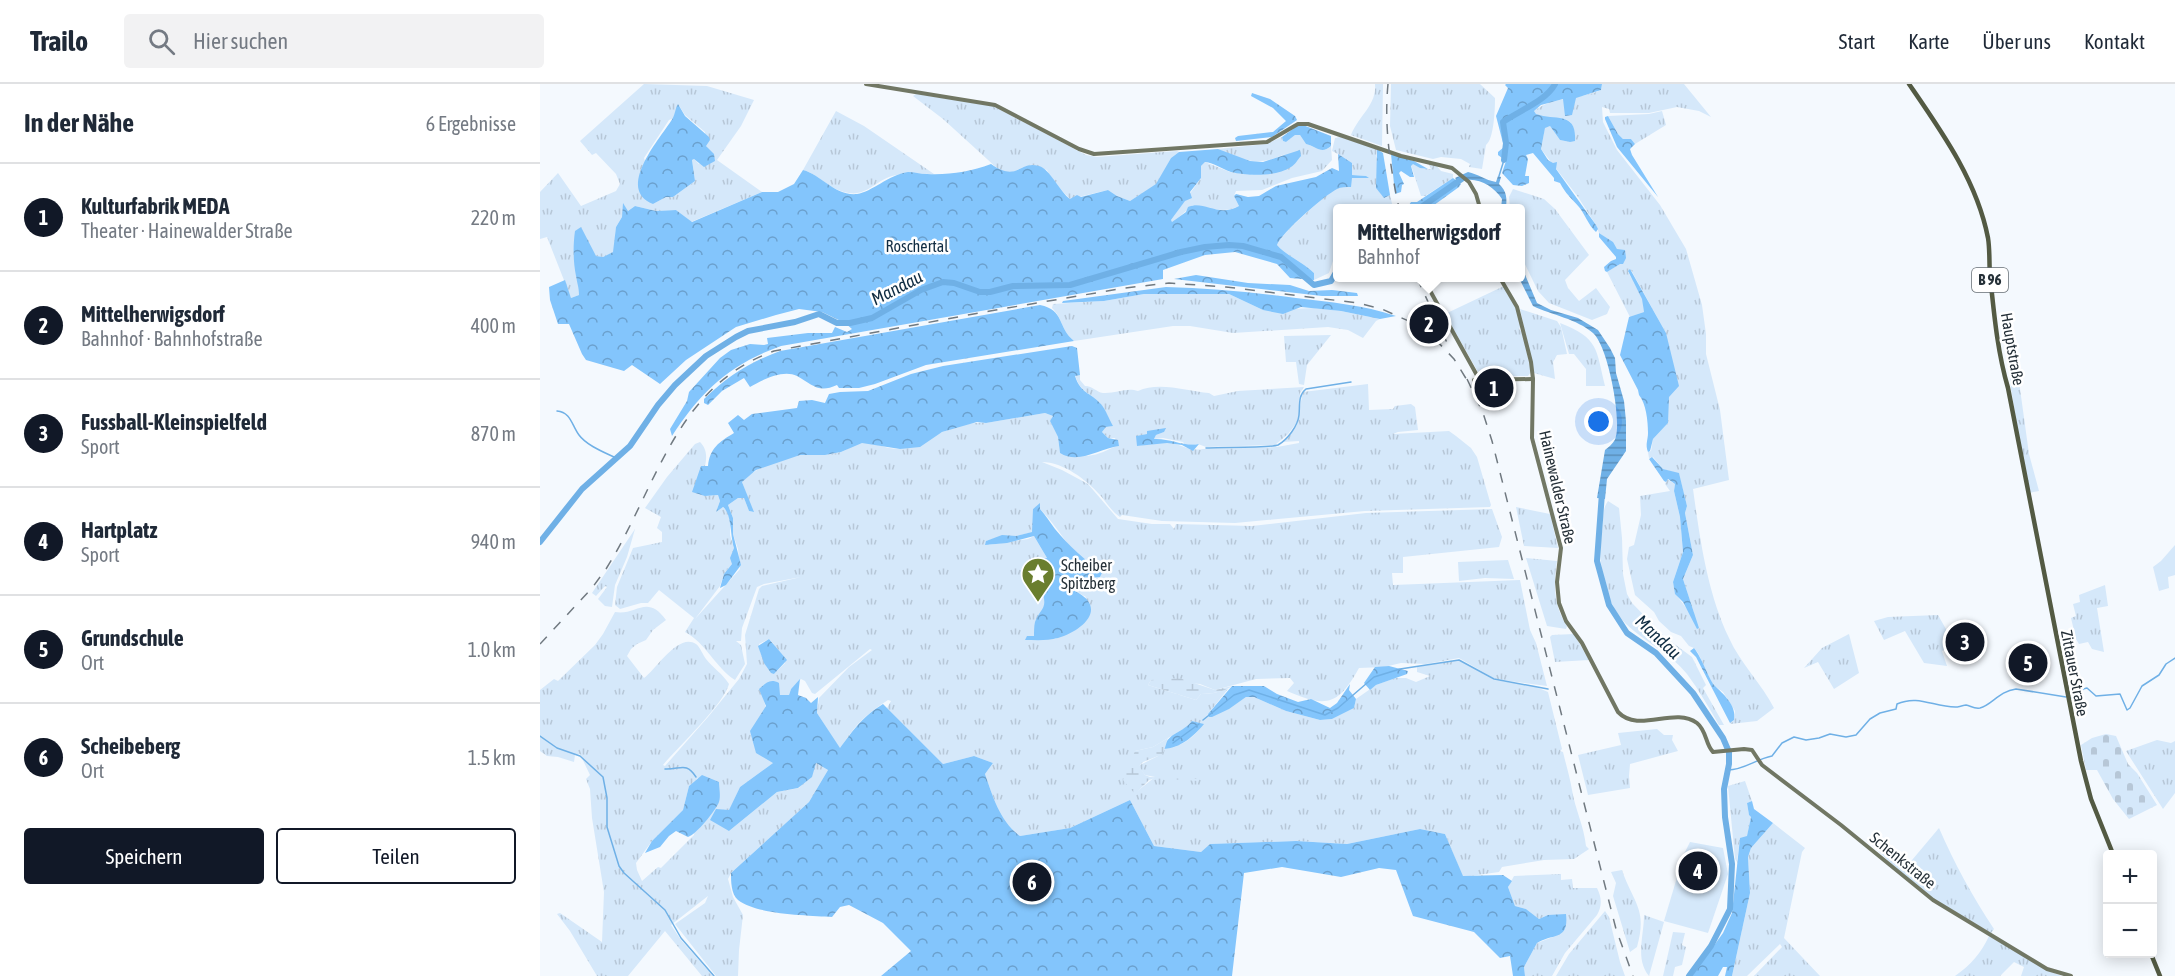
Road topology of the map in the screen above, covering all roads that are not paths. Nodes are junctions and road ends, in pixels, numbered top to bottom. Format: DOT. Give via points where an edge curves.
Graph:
graph roads {
  1 [pos="866,84"];
  2 [pos="1910,84"];
  3 [pos="1479,204"];
  4 [pos="1425,282"];
  5 [pos="1503,282"];
  6 [pos="1533,379"];
  7 [pos="2028,493"];
  8 [pos="1732,750"];
  9 [pos="2110,850"];
  10 [pos="2153,958"];
  11 [pos="2071,976"];
  12 [pos="2160,976"];
  1 -- 3 [label="main road" via="995,105 1094,154 1268,141 1301,123 1308,124 1390,152 1448,166 1469,182"];
  2 -- 7 [label="main road, Hauptstraße / B 96" via="1975,192 1983,218 1989,241 1998,349"];
  4 -- 6 [label="main road" via="1476,380"];
  5 -- 6 [label="main road" via="1520,315"];
  6 -- 8 [label="main road, Hainewalder Straße" via="1532,438 1560,543 1557,587 1564,617 1621,715 1636,720 1690,720 1703,729 1712,751"];
  7 -- 9 [label="main road, Zittauer Straße / B 96" via="2087,786"];
  8 -- 11 [label="main road, Schenkstraße" via="1752,750 1759,762 1933,900 2047,969"];
  10 -- 12 [label="main road"];
}
